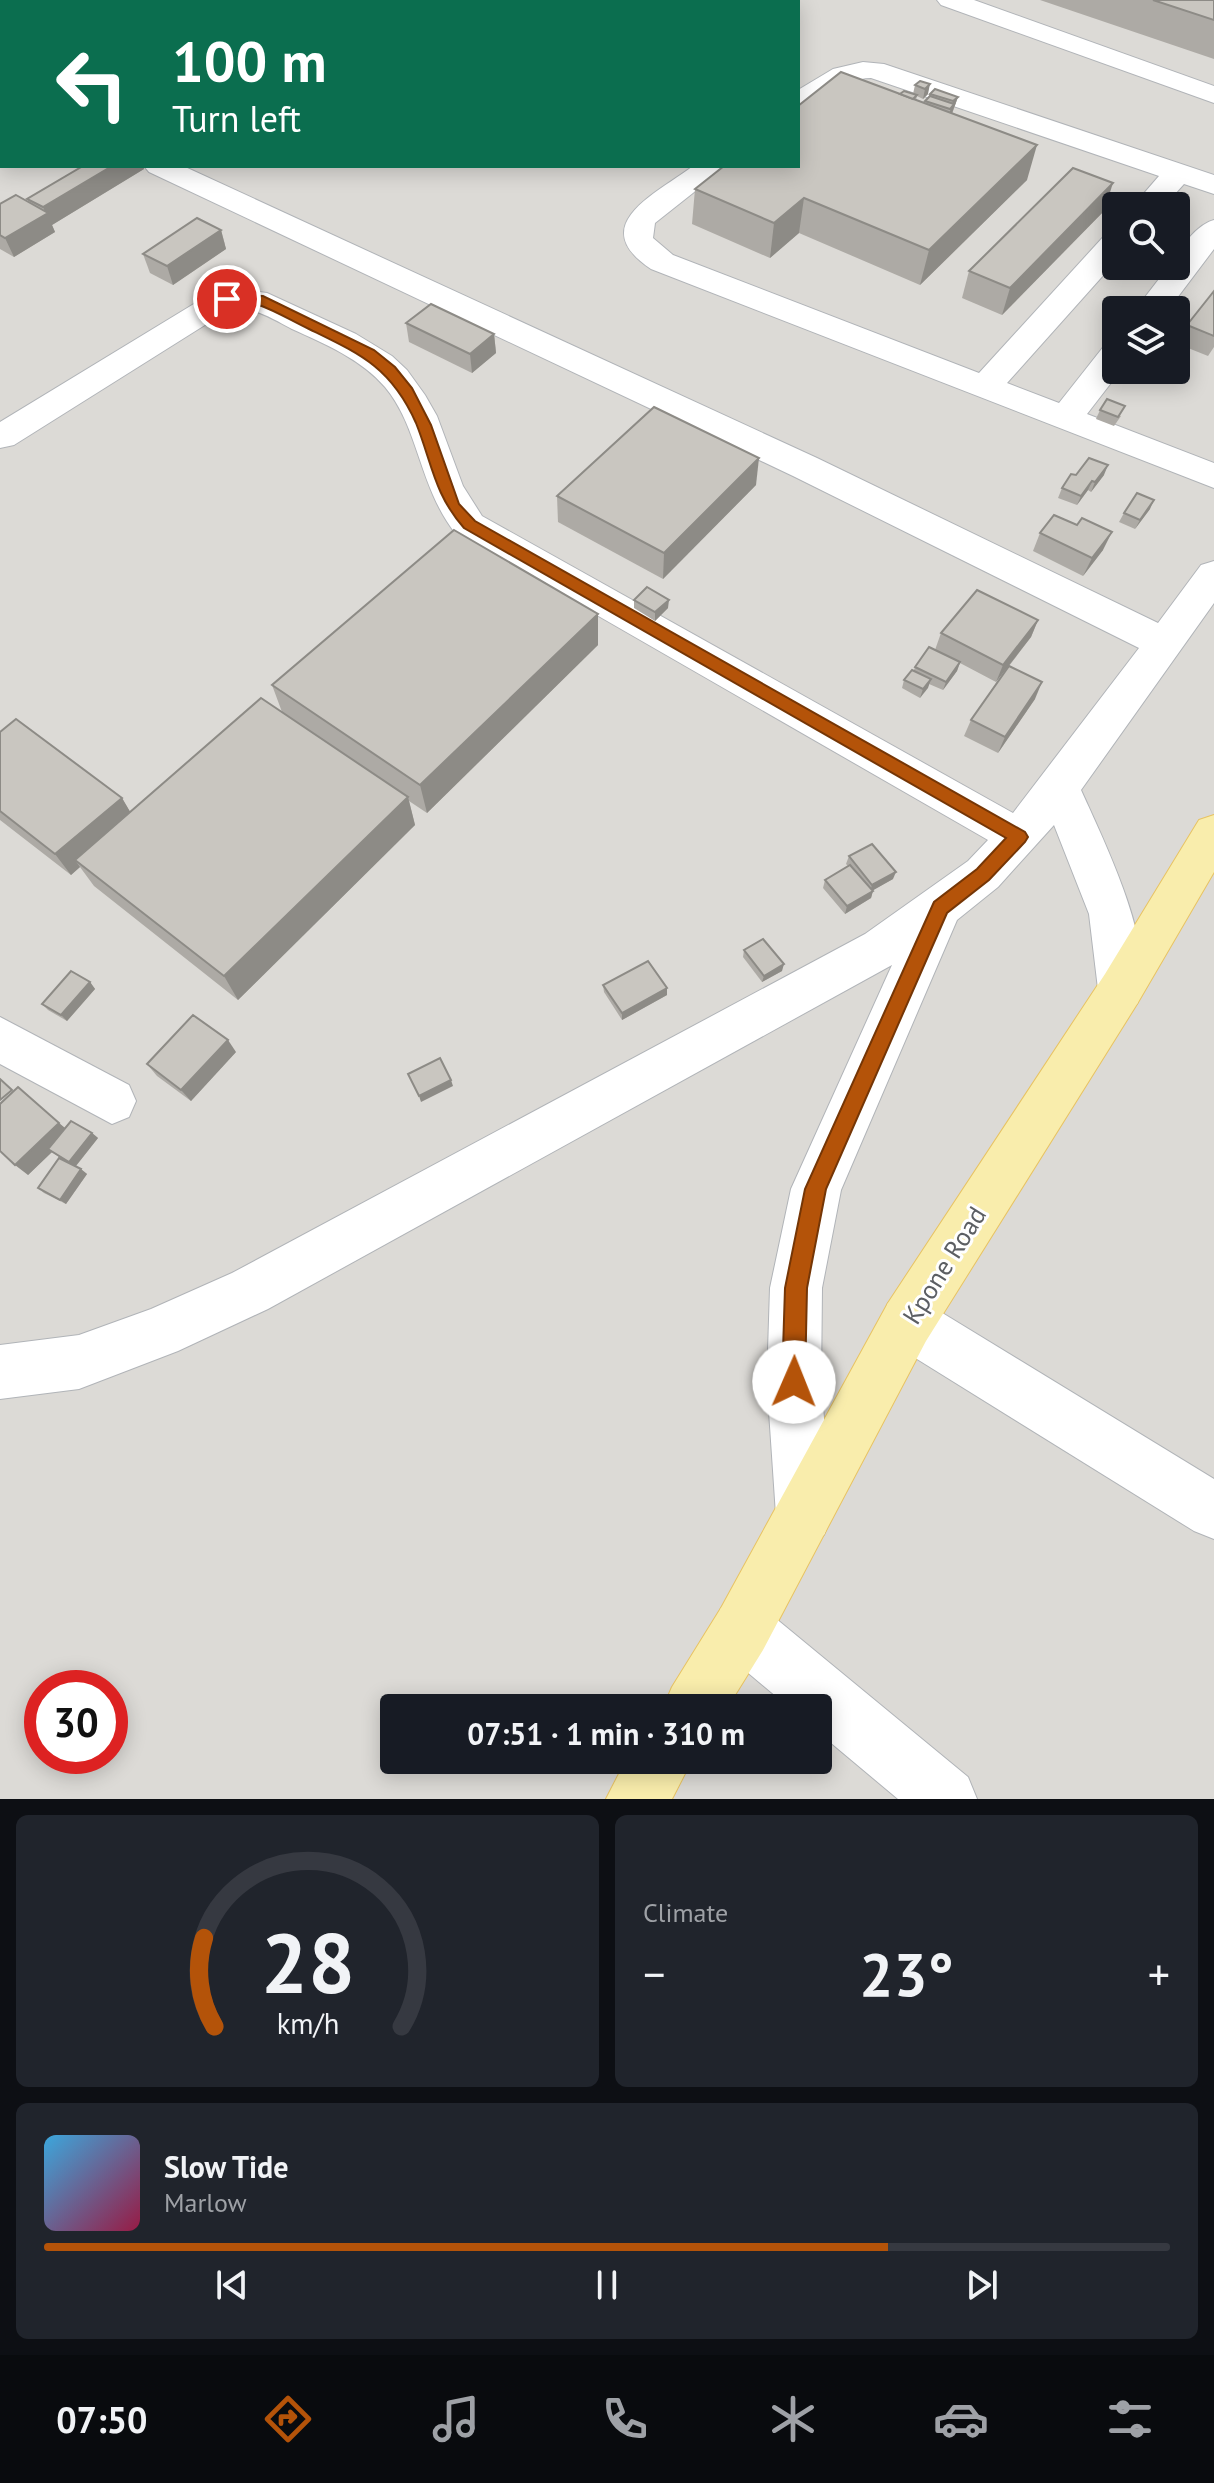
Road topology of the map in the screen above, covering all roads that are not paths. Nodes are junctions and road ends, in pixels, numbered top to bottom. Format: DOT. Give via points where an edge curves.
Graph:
graph roads {
  1 [pos="950,0"];
  2 [pos="1214,95"];
  3 [pos="800,102"];
  4 [pos="163,168"];
  5 [pos="709,168"];
  6 [pos="1177,174"];
  7 [pos="1214,185"];
  8 [pos="1161,192"];
  9 [pos="1214,229"];
  10 [pos="1102,257"];
  11 [pos="1162,296"];
  12 [pos="1102,372"];
  13 [pos="985,387"];
  14 [pos="1066,418"];
  15 [pos="1214,436"];
  16 [pos="2,437"];
  17 [pos="1204,472"];
  18 [pos="1214,575"];
  19 [pos="1164,643"];
  20 [pos="1059,788"];
  21 [pos="1214,833"];
  22 [pos="1019,837"];
  23 [pos="940,907"];
  24 [pos="1121,989"];
  25 [pos="0,1039"];
  26 [pos="112,1101"];
  27 [pos="907,1322"];
  28 [pos="0,1372"];
  29 [pos="1214,1511"];
  30 [pos="804,1515"];
  31 [pos="742,1629"];
  32 [pos="702,1694"];
  33 [pos="652,1774"];
  34 [pos="637,1799"];
  35 [pos="946,1799"];
  1 -- 2 [label="street"];
  3 -- 6 [label="street" via="856,68 874,70"];
  4 -- 19 [label="street" via="805,467"];
  5 -- 13 [label="street" via="642,218 636,228 643,250 662,262"];
  6 -- 7 [label="street"];
  6 -- 8 [label="street"];
  9 -- 11 [label="street"];
  10 -- 13 [label="street"];
  12 -- 14 [label="street"];
  13 -- 14 [label="street"];
  14 -- 17 [label="street"];
  15 -- 17 [label="street"];
  16 -- 22 [label="street" via="213,306 227,299 258,299 370,353 390,370 423,425 453,507 469,525"];
  18 -- 19 [label="street"];
  19 -- 20 [label="street"];
  20 -- 22 [label="street"];
  20 -- 24 [label="street" via="1111,914"];
  21 -- 24 [label="main road, Kpone Road"];
  22 -- 23 [label="street"];
  23 -- 28 [label="street" via="881,948 250,1291 79,1362"];
  23 -- 30 [label="street" via="816,1189 796,1288 794,1382"];
  24 -- 27 [label="main road, Kpone Road"];
  25 -- 26 [label="street"];
  27 -- 29 [label="street"];
  27 -- 30 [label="main road, Kpone Road"];
  30 -- 31 [label="main road, Kpone Road"];
  31 -- 32 [label="main road, Kpone Road"];
  31 -- 35 [label="street"];
  33 -- 34 [label="main road"];
}
